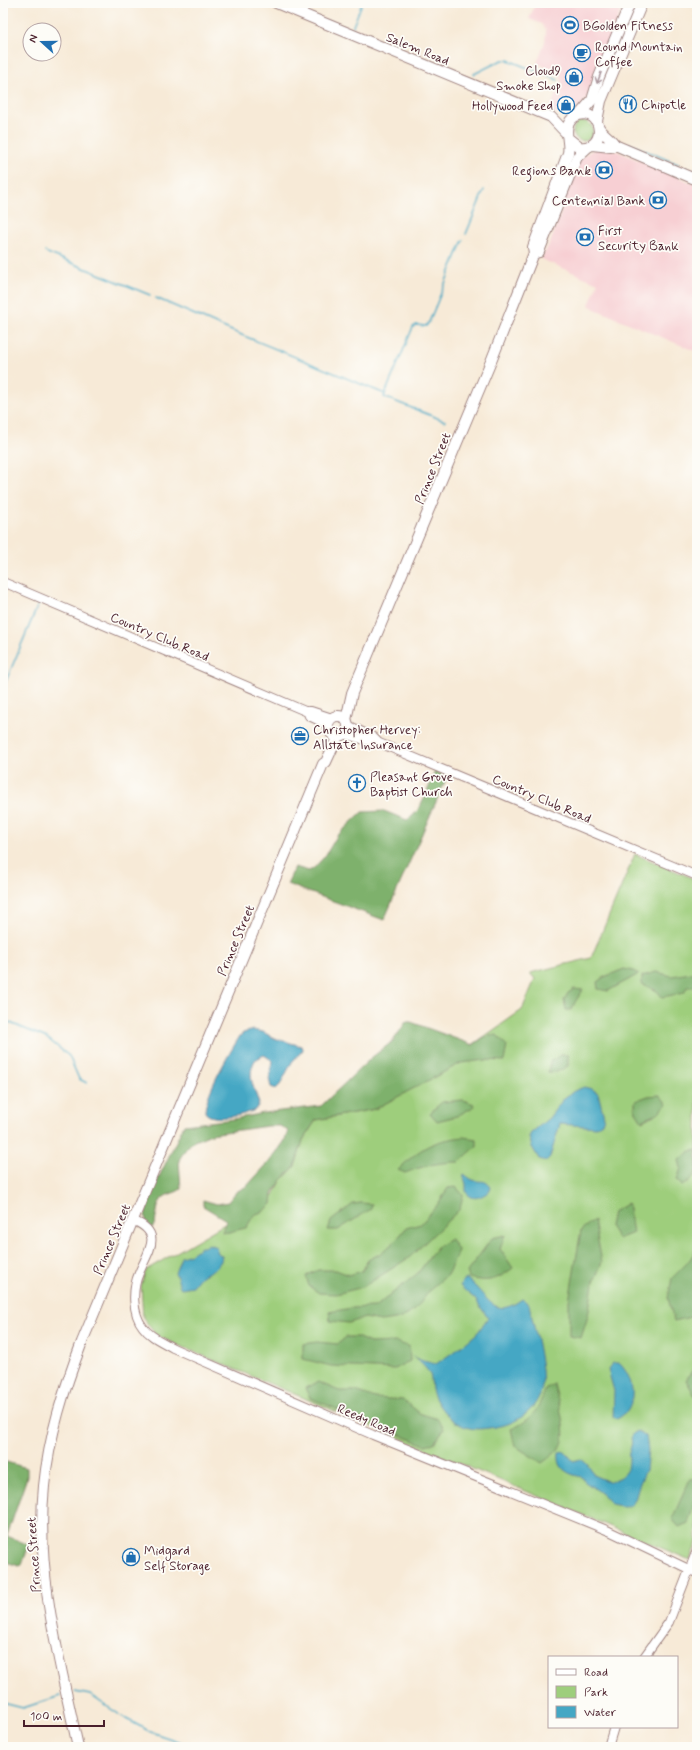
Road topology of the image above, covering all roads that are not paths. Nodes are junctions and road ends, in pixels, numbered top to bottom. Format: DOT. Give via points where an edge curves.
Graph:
graph roads {
  1 [pos="276,3"];
  2 [pos="630,3"];
  3 [pos="642,3"];
  4 [pos="616,38"];
  5 [pos="612,74"];
  6 [pos="577,116"];
  7 [pos="551,117"];
  8 [pos="598,125"];
  9 [pos="568,137"];
  10 [pos="615,145"];
  11 [pos="590,146"];
  12 [pos="697,180"];
  13 [pos="537,251"];
  14 [pos="3,582"];
  15 [pos="338,726"];
  16 [pos="697,876"];
  17 [pos="132,1220"];
  18 [pos="697,1550"];
  19 [pos="693,1571"];
  20 [pos="645,1656"];
  21 [pos="614,1728"];
  22 [pos="78,1747"];
  23 [pos="608,1747"];
  1 -- 7 [label="main road, Salem Road"];
  2 -- 4 [label="main road"];
  3 -- 5 [label="main road"];
  4 -- 5 [label="main road" via="618,49 611,68"];
  4 -- 6 [label="main road, one-way" via="592,100"];
  5 -- 8 [label="main road" via="600,106"];
  6 -- 7 [label="main road, Salem Road"];
  6 -- 8 [label="main road" via="590,116"];
  6 -- 9 [label="main road" via="568,125"];
  7 -- 9 [label="main road, Salem Road"];
  8 -- 10 [label="main road"];
  8 -- 11 [label="main road" via="598,138"];
  9 -- 11 [label="main road" via="579,147"];
  9 -- 13 [label="main road, Prince Street" via="568,153 545,216 546,222"];
  10 -- 11 [label="main road"];
  10 -- 12 [label="main road"];
  11 -- 13 [label="main road, Prince Street" via="577,157"];
  13 -- 15 [label="main road, Prince Street"];
  14 -- 15 [label="street, Country Club Road" via="311,711"];
  15 -- 16 [label="street, Country Club Road" via="373,737 377,742"];
  15 -- 17 [label="main road, Prince Street" via="326,762"];
  17 -- 19 [label="street, Reedy Road" via="146,1228 152,1238 152,1246 137,1278 135,1297 136,1311 141,1323 152,1336 173,1348 373,1435 609,1531"];
  17 -- 22 [label="main road, Prince Street" via="66,1386 50,1446 44,1487 43,1548 47,1586"];
  18 -- 19 [label="street"];
  19 -- 20 [label="street" via="669,1622"];
  21 -- 23 [label="street"];
}
